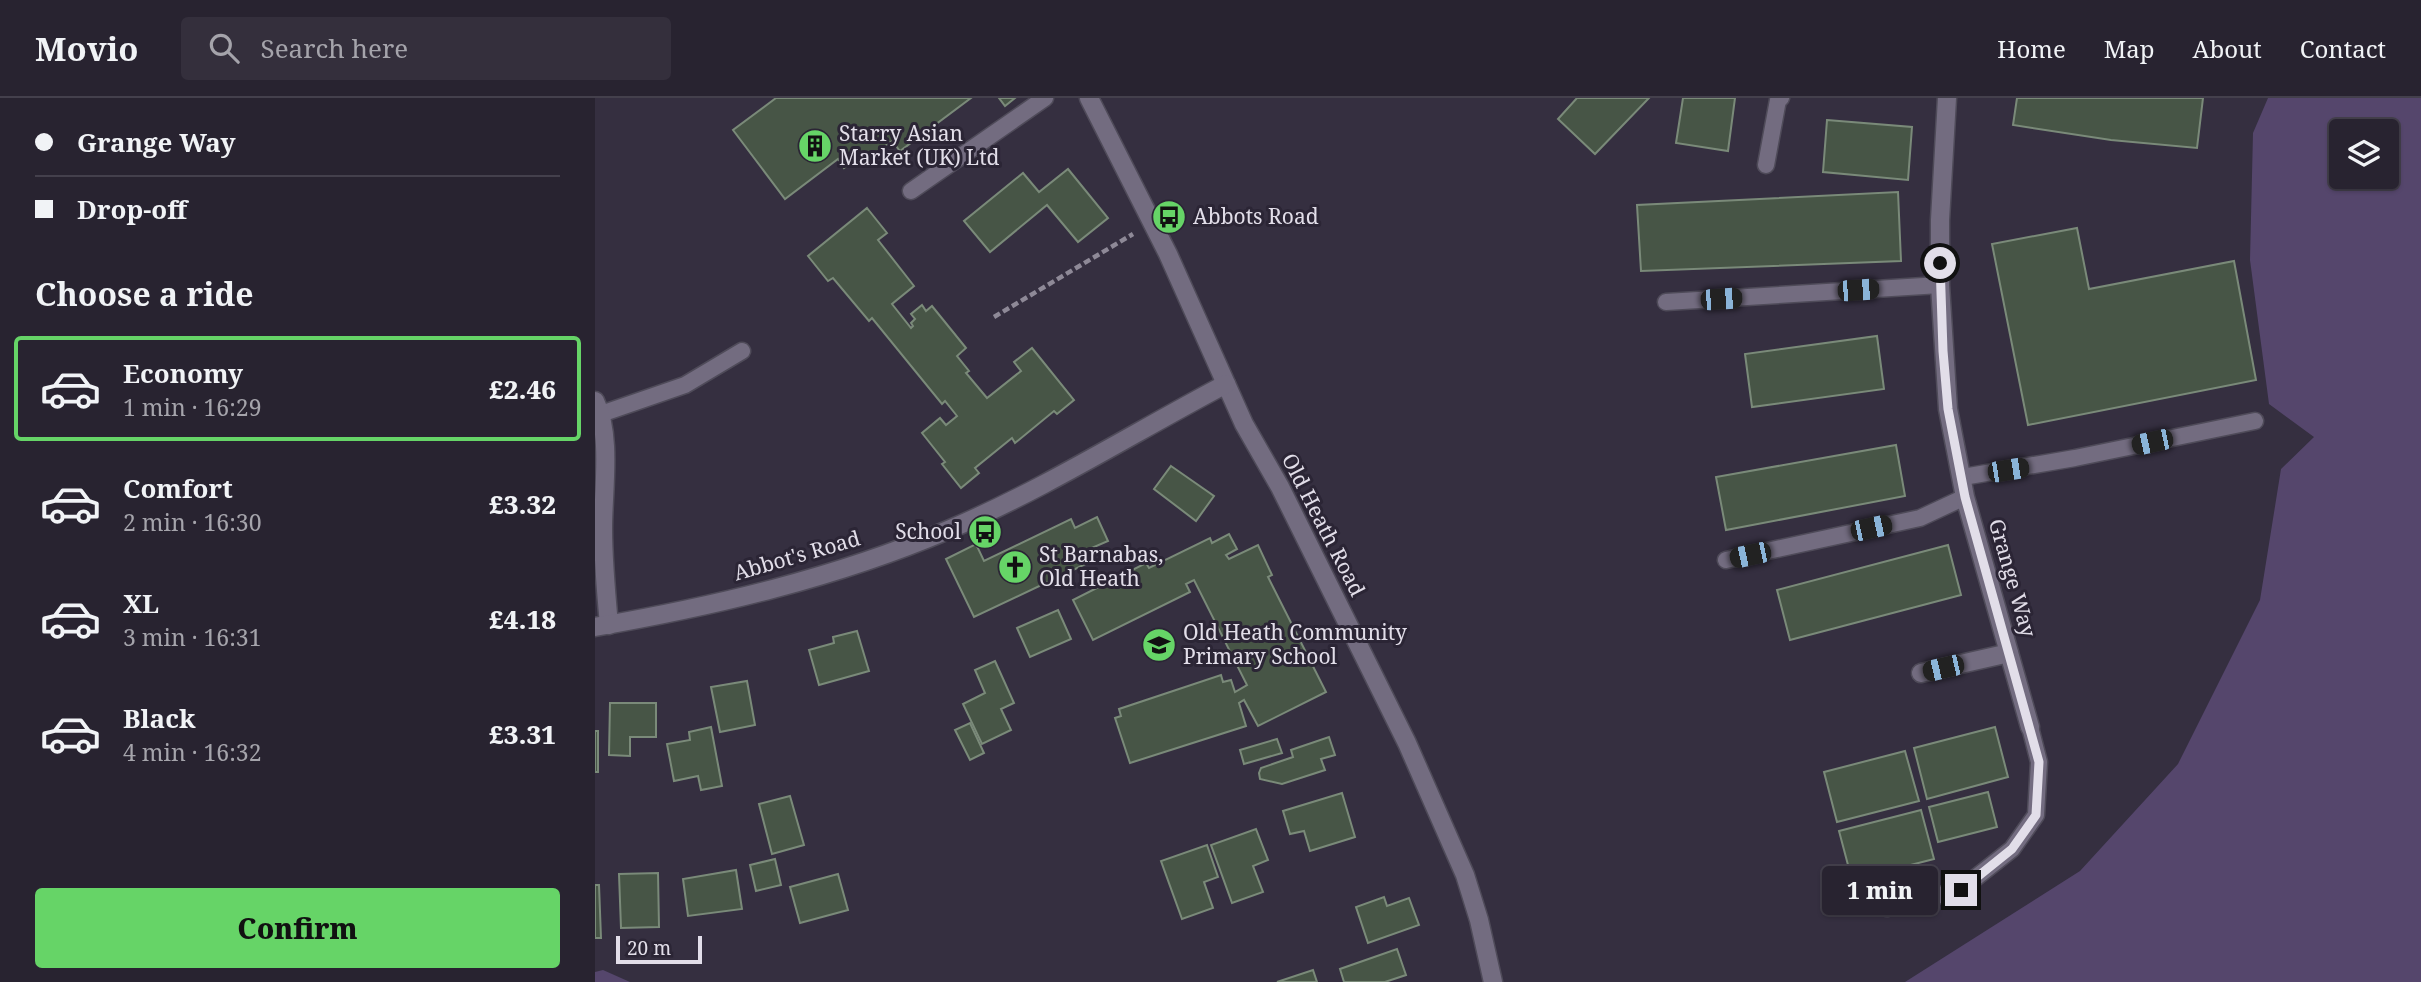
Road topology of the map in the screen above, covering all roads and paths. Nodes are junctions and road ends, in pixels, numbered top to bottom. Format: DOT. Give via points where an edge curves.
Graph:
graph roads {
  1 [pos="1045,98"];
  2 [pos="1089,98"];
  3 [pos="1781,98"];
  4 [pos="1947,98"];
  5 [pos="1766,165"];
  6 [pos="911,191"];
  7 [pos="1152,222"];
  8 [pos="1940,285"];
  9 [pos="1667,302"];
  10 [pos="994,317"];
  11 [pos="742,351"];
  12 [pos="1226,384"];
  13 [pos="598,407"];
  14 [pos="2255,421"];
  15 [pos="1963,477"];
  16 [pos="1965,497"];
  17 [pos="1726,560"];
  18 [pos="602,626"];
  19 [pos="2009,653"];
  20 [pos="1921,673"];
  21 [pos="2030,727"];
  22 [pos="1887,908"];
  23 [pos="1493,982"];
  1 -- 6 [label="lane"];
  2 -- 7 [label="street, Old Heath Road"];
  3 -- 5 [label="lane"];
  4 -- 8 [label="street, Grange Way"];
  7 -- 10 [label="path"];
  7 -- 12 [label="street, Old Heath Road"];
  8 -- 9 [label="lane"];
  8 -- 15 [label="street, Grange Way" via="1948,409"];
  11 -- 13 [label="lane" via="685,385"];
  12 -- 18 [label="street, Abbot's Road" via="1041,486 896,551 776,590"];
  12 -- 23 [label="street, Old Heath Road" via="1364,655 1449,836 1476,909"];
  13 -- 18 [label="street" via="604,465"];
  14 -- 15 [label="lane"];
  15 -- 16 [label="street, Grange Way"];
  16 -- 17 [label="lane" via="1920,518"];
  16 -- 19 [label="street, Grange Way"];
  19 -- 20 [label="street, Grange Way"];
  19 -- 21 [label="street, Grange Way"];
  21 -- 22 [label="lane" via="2039,762 2036,815 2012,849 1961,890"];
}
